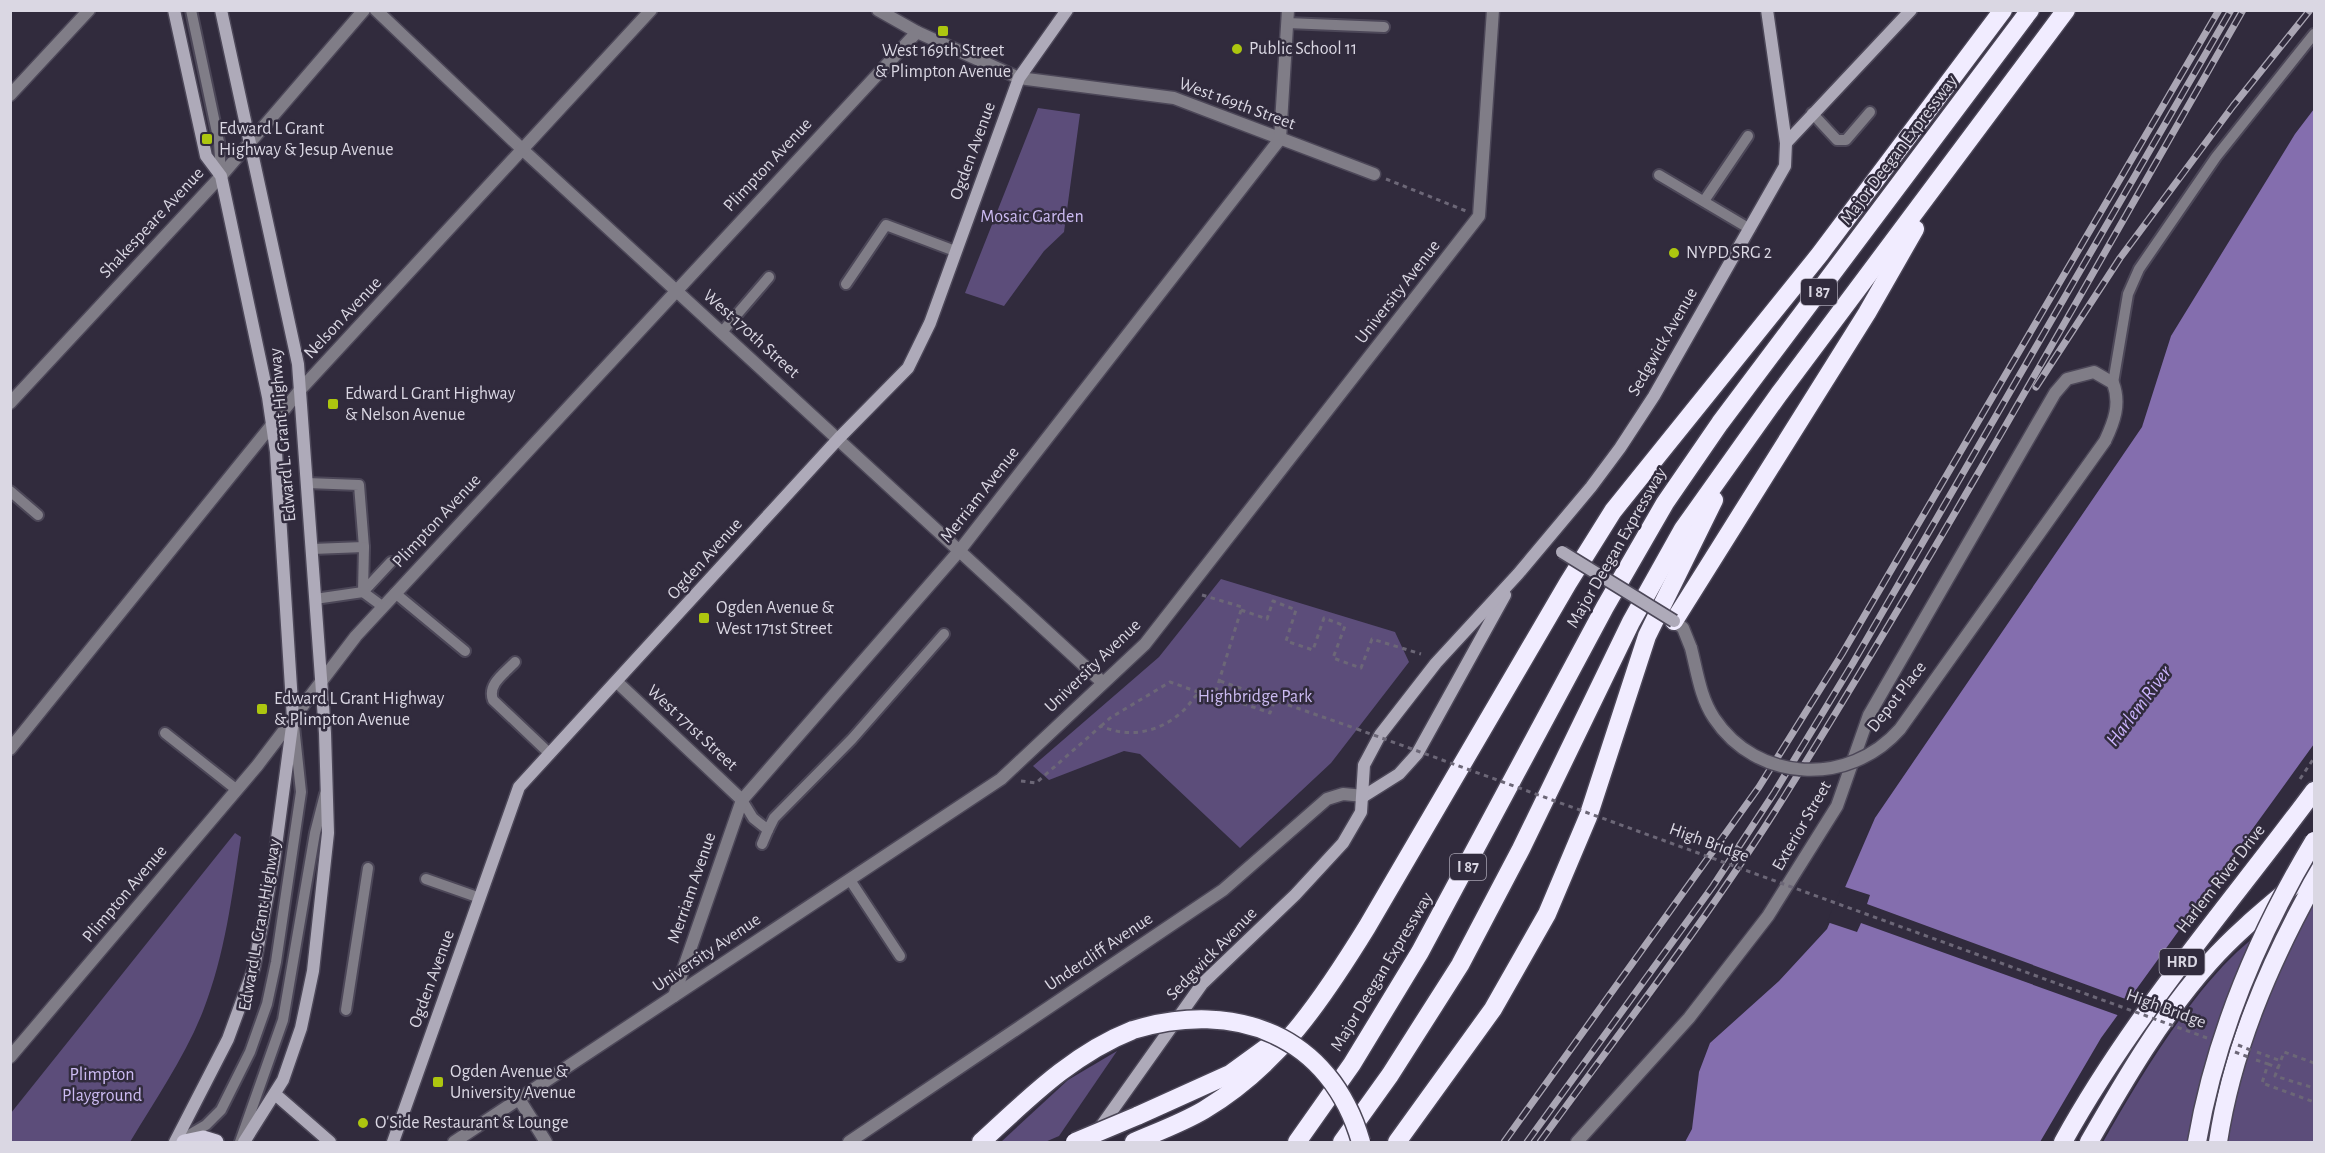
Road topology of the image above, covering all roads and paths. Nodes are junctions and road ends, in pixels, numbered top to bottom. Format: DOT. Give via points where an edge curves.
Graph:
graph roads {
  1 [pos="89,10"];
  2 [pos="174,10"];
  3 [pos="191,10"];
  4 [pos="221,10"];
  5 [pos="364,10"];
  6 [pos="376,10"];
  7 [pos="651,10"];
  8 [pos="878,10"];
  9 [pos="1066,10"];
  10 [pos="1493,10"];
  11 [pos="1767,10"];
  12 [pos="1911,10"];
  13 [pos="2003,10"];
  14 [pos="2030,10"];
  15 [pos="2066,10"];
  16 [pos="1288,17"];
  17 [pos="1384,27"];
  18 [pos="917,32"];
  19 [pos="2314,34"];
  20 [pos="1019,78"];
  21 [pos="10,95"];
  22 [pos="1870,111"];
  23 [pos="1812,113"];
  24 [pos="1748,136"];
  25 [pos="1280,139"];
  26 [pos="250,142"];
  27 [pos="1786,143"];
  28 [pos="523,150"];
  29 [pos="1954,161"];
  30 [pos="1374,174"];
  31 [pos="1659,175"];
  32 [pos="221,176"];
  33 [pos="1704,201"];
  34 [pos="1479,216"];
  35 [pos="1750,229"];
  36 [pos="956,251"];
  37 [pos="769,278"];
  38 [pos="846,284"];
  39 [pos="675,290"];
  40 [pos="722,332"];
  41 [pos="2113,383"];
  42 [pos="300,390"];
  43 [pos="10,403"];
  44 [pos="272,424"];
  45 [pos="838,438"];
  46 [pos="1740,448"];
  47 [pos="307,483"];
  48 [pos="10,491"];
  49 [pos="38,514"];
  50 [pos="1544,541"];
  51 [pos="364,547"];
  52 [pos="312,549"];
  53 [pos="960,550"];
  54 [pos="391,562"];
  55 [pos="1518,574"];
  56 [pos="1189,591"];
  57 [pos="363,592"];
  58 [pos="395,593"];
  59 [pos="315,599"];
  60 [pos="382,606"];
  61 [pos="1241,610"];
  62 [pos="1674,621"];
  63 [pos="944,634"];
  64 [pos="465,651"];
  65 [pos="1421,654"];
  66 [pos="515,662"];
  67 [pos="321,679"];
  68 [pos="1220,680"];
  69 [pos="617,682"];
  70 [pos="1102,682"];
  71 [pos="1198,692"];
  72 [pos="1215,694"];
  73 [pos="1275,700"];
  74 [pos="293,720"];
  75 [pos="1101,726"];
  76 [pos="165,734"];
  77 [pos="10,749"];
  78 [pos="550,754"];
  79 [pos="1001,779"];
  80 [pos="237,790"];
  81 [pos="326,791"];
  82 [pos="2314,791"];
  83 [pos="1364,796"];
  84 [pos="742,800"];
  85 [pos="768,830"];
  86 [pos="2314,841"];
  87 [pos="762,844"];
  88 [pos="368,868"];
  89 [pos="2314,868"];
  90 [pos="426,879"];
  91 [pos="850,880"];
  92 [pos="2314,882"];
  93 [pos="480,898"];
  94 [pos="900,956"];
  95 [pos="1322,995"];
  96 [pos="674,996"];
  97 [pos="346,1011"];
  98 [pos="2207,1038"];
  99 [pos="2256,1052"];
  100 [pos="2262,1054"];
  101 [pos="10,1057"];
  102 [pos="2251,1058"];
  103 [pos="2259,1061"];
  104 [pos="2281,1061"];
  105 [pos="2314,1063"];
  106 [pos="2268,1066"];
  107 [pos="2278,1068"];
  108 [pos="2314,1089"];
  109 [pos="276,1094"];
  110 [pos="519,1099"];
  111 [pos="2314,1102"];
  112 [pos="176,1143"];
  113 [pos="184,1143"];
  114 [pos="216,1143"];
  115 [pos="242,1143"];
  116 [pos="330,1143"];
  117 [pos="393,1143"];
  118 [pos="454,1143"];
  119 [pos="546,1143"];
  120 [pos="849,1143"];
  121 [pos="981,1143"];
  122 [pos="1075,1143"];
  123 [pos="1089,1143"];
  124 [pos="1134,1143"];
  125 [pos="1297,1143"];
  126 [pos="1342,1143"];
  127 [pos="1361,1143"];
  128 [pos="1396,1143"];
  129 [pos="1577,1143"];
  130 [pos="2062,1143"];
  131 [pos="2089,1143"];
  132 [pos="2197,1143"];
  133 [pos="2218,1143"];
  1 -- 21 [label="street"];
  2 -- 32 [label="main road, Edward L. Grant Highway" via="206,156"];
  3 -- 32 [label="lane, Edward L. Grant Highway" via="219,142"];
  4 -- 26 [label="main road, Edward L. Grant Highway"];
  5 -- 26 [label="street, Shakespeare Avenue"];
  6 -- 28 [label="street, West 170th Street"];
  7 -- 28 [label="street, Nelson Avenue"];
  8 -- 18 [label="street, West 169th Street"];
  9 -- 20 [label="main road, Ogden Avenue"];
  10 -- 34 [label="street"];
  11 -- 27 [label="main road, Sedgwick Avenue"];
  12 -- 23 [label="main road"];
  13 -- 95 [label="highway" via="1813,263 1613,511 1367,927"];
  14 -- 125 [label="highway, Major Deegan Expressway / I 87" via="1720,423 1665,503 1425,943 1352,1064"];
  15 -- 29 [label="highway, I 87"];
  16 -- 17 [label="lane"];
  16 -- 25 [label="street"];
  18 -- 20 [label="street, West 169th Street"];
  18 -- 39 [label="street, Plimpton Avenue"];
  19 -- 41 [label="lane" via="2216,158 2139,269 2128,294"];
  20 -- 25 [label="street, West 169th Street" via="1174,98"];
  20 -- 36 [label="main road, Ogden Avenue"];
  22 -- 23 [label="lane" via="1846,140 1837,140"];
  23 -- 27 [label="main road"];
  24 -- 33 [label="lane"];
  25 -- 30 [label="street, West 169th Street"];
  25 -- 53 [label="street, Merriam Avenue"];
  26 -- 32 [label="street, Shakespeare Avenue"];
  26 -- 42 [label="main road, Edward L. Grant Highway" via="298,364"];
  27 -- 35 [label="main road, Sedgwick Avenue" via="1785,166"];
  28 -- 39 [label="street, West 170th Street"];
  28 -- 42 [label="street, Nelson Avenue"];
  29 -- 46 [label="highway, I 87"];
  29 -- 62 [label="highway" via="1867,313"];
  30 -- 34 [label="path"];
  31 -- 33 [label="lane"];
  32 -- 43 [label="street, Shakespeare Avenue"];
  32 -- 44 [label="main road, Edward L. Grant Highway"];
  33 -- 35 [label="lane"];
  34 -- 56 [label="street, University Avenue"];
  35 -- 50 [label="main road, Sedgwick Avenue" via="1637,423 1591,487"];
  36 -- 38 [label="lane" via="886,225"];
  36 -- 45 [label="main road, Ogden Avenue" via="930,323 908,368"];
  37 -- 40 [label="lane"];
  39 -- 40 [label="street, West 170th Street"];
  39 -- 58 [label="street, Plimpton Avenue"];
  40 -- 45 [label="street, West 170th Street"];
  41 -- 62 [label="street, Depot Place, bridge" via="2116,410 2105,441 1900,729 1880,748 1852,763 1818,771 1785,767 1758,758 1732,740 1707,706 1688,639"];
  41 -- 129 [label="street, Exterior Street" via="2101,374 2085,372 2067,379 2055,393 1869,715 1838,806 1805,859 1768,916 1689,1018"];
  42 -- 44 [label="street, Nelson Avenue"];
  42 -- 47 [label="main road, Edward L. Grant Highway"];
  44 -- 74 [label="main road, Edward L. Grant Highway"];
  44 -- 77 [label="street, Nelson Avenue"];
  45 -- 53 [label="street, West 170th Street"];
  45 -- 69 [label="main road, Ogden Avenue"];
  46 -- 126 [label="highway, I 87" via="1683,529 1636,612 1497,898 1460,965"];
  46 -- 128 [label="highway" via="1647,636 1588,817 1552,903 1493,1009"];
  47 -- 51 [label="lane" via="359,485"];
  47 -- 52 [label="main road, Edward L. Grant Highway"];
  48 -- 49 [label="lane"];
  50 -- 55 [label="main road, Sedgwick Avenue"];
  50 -- 62 [label="main road, Depot Place, bridge"];
  51 -- 52 [label="lane"];
  51 -- 57 [label="lane"];
  52 -- 59 [label="main road, Edward L. Grant Highway"];
  53 -- 70 [label="street, West 170th Street"];
  53 -- 84 [label="street, Merriam Avenue"];
  54 -- 57 [label="lane"];
  55 -- 83 [label="main road, Sedgwick Avenue" via="1417,754 1398,774"];
  55 -- 83 [label="main road, Sedgwick Avenue" via="1457,638 1389,722 1366,757"];
  56 -- 61 [label="path" via="1242,607"];
  56 -- 70 [label="street, University Avenue" via="1145,644"];
  57 -- 59 [label="lane"];
  57 -- 60 [label="lane"];
  58 -- 60 [label="street, Plimpton Avenue"];
  58 -- 64 [label="lane"];
  59 -- 67 [label="main road, Edward L. Grant Highway"];
  60 -- 67 [label="street, Plimpton Avenue"];
  61 -- 65 [label="path" via="1267,619 1273,601 1296,610 1286,640 1313,650 1324,618 1345,626 1333,658 1361,668 1372,639"];
  61 -- 68 [label="path"];
  63 -- 85 [label="lane" via="852,739 774,818"];
  66 -- 78 [label="lane" via="490,693"];
  67 -- 74 [label="street, Plimpton Avenue"];
  67 -- 81 [label="main road, Edward L. Grant Highway"];
  68 -- 72 [label="path"];
  68 -- 73 [label="path, High Bridge"];
  69 -- 78 [label="main road, Ogden Avenue"];
  69 -- 84 [label="street, West 171st Street"];
  70 -- 79 [label="street, University Avenue"];
  71 -- 72 [label="path"];
  71 -- 75 [label="path" via="1170,682"];
  71 -- 75 [label="path" via="1180,714 1154,728 1124,734"];
  72 -- 73 [label="path" via="1270,713"];
  73 -- 98 [label="path, High Bridge, bridge"];
  74 -- 80 [label="street, Plimpton Avenue"];
  74 -- 112 [label="main road, Edward L. Grant Highway" via="274,861 254,968 228,1039"];
  74 -- 112 [label="lane, Edward L. Grant Highway" via="301,792 267,1004 248,1058 221,1110 206,1125"];
  75 -- 79 [label="path" via="1036,783"];
  76 -- 80 [label="lane"];
  78 -- 93 [label="main road, Ogden Avenue" via="519,788"];
  79 -- 91 [label="street, University Avenue"];
  80 -- 101 [label="street, Plimpton Avenue"];
  81 -- 109 [label="main road, Edward L. Grant Highway" via="328,833 313,971 298,1039"];
  81 -- 115 [label="lane, Edward L. Grant Highway" via="315,833 283,1020"];
  82 -- 130 [label="highway, Harlem River Drive / HRD" via="2154,998 2116,1052"];
  83 -- 120 [label="street, Undercliff Avenue" via="1343,794 1327,799 1223,890"];
  83 -- 123 [label="main road, Sedgwick Avenue" via="1358,820 1336,852 1202,984"];
  84 -- 85 [label="lane" via="753,818"];
  84 -- 96 [label="street, Merriam Avenue"];
  85 -- 87 [label="lane"];
  86 -- 132 [label="highway, bridge" via="2270,925 2230,1019"];
  88 -- 97 [label="lane"];
  89 -- 131 [label="highway, HRD" via="2243,929 2191,984 2118,1091"];
  90 -- 93 [label="lane"];
  91 -- 94 [label="lane"];
  91 -- 96 [label="street, University Avenue"];
  92 -- 133 [label="highway, bridge" via="2246,1029 2226,1097"];
  93 -- 117 [label="main road, Ogden Avenue"];
  95 -- 122 [label="highway, bridge" via="1276,1041 1241,1067"];
  95 -- 124 [label="highway" via="1279,1051 1251,1078 1192,1117"];
  96 -- 110 [label="street, University Avenue"];
  99 -- 100 [label="path"];
  100 -- 103 [label="path"];
  100 -- 104 [label="path"];
  102 -- 103 [label="path"];
  103 -- 106 [label="path"];
  104 -- 105 [label="path" via="2284,1052"];
  104 -- 107 [label="path"];
  106 -- 107 [label="path"];
  106 -- 111 [label="path" via="2262,1083"];
  107 -- 108 [label="path" via="2275,1076"];
  109 -- 115 [label="main road"];
  109 -- 116 [label="main road"];
  110 -- 118 [label="street, University Avenue"];
  110 -- 119 [label="street"];
  113 -- 114 [label="main road" via="203,1138"];
  121 -- 127 [label="highway, bridge" via="1088,1051 1132,1030 1173,1020 1207,1018 1242,1022 1271,1032 1299,1049 1325,1072 1345,1101"];
}
